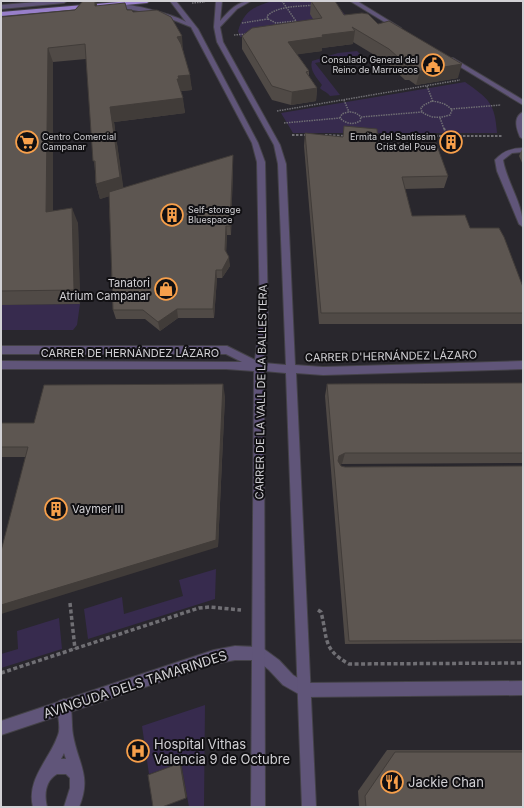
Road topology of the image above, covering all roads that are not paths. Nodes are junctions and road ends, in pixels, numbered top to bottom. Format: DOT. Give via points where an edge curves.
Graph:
graph roads {
  1 [pos="64,1"];
  2 [pos="147,1"];
  3 [pos="173,1"];
  4 [pos="219,1"];
  5 [pos="248,1"];
  6 [pos="353,1"];
  7 [pos="98,5"];
  8 [pos="1,7"];
  9 [pos="1,14"];
  10 [pos="217,27"];
  11 [pos="195,29"];
  12 [pos="405,32"];
  13 [pos="444,55"];
  14 [pos="523,103"];
  15 [pos="523,114"];
  16 [pos="523,137"];
  17 [pos="523,150"];
  18 [pos="523,224"];
  19 [pos="1,350"];
  20 [pos="1,365"];
  21 [pos="523,365"];
  22 [pos="259,367"];
  23 [pos="291,369"];
  24 [pos="259,654"];
  25 [pos="523,688"];
  26 [pos="304,690"];
  27 [pos="64,706"];
  28 [pos="1,728"];
  29 [pos="66,735"];
  30 [pos="77,775"];
  31 [pos="43,778"];
  32 [pos="40,807"];
  33 [pos="71,807"];
  34 [pos="258,807"];
  35 [pos="309,807"];
  1 -- 8 [label="street"];
  2 -- 7 [label="main road"];
  3 -- 11 [label="street, CARRER DE LA VALL DE LA BALLESTERA"];
  4 -- 10 [label="street"];
  5 -- 10 [label="street" via="235,8"];
  6 -- 12 [label="street"];
  7 -- 9 [label="main road"];
  7 -- 11 [label="street" via="155,11 179,19"];
  10 -- 23 [label="street" via="220,42 276,145 282,164"];
  11 -- 22 [label="street, CARRER DE LA VALL DE LA BALLESTERA" via="255,144 261,162 264,318"];
  13 -- 14 [label="street"];
  15 -- 16 [label="street" via="519,120"];
  17 -- 18 [label="street" via="503,154 499,160"];
  19 -- 22 [label="street, CARRER D'HERNÁNDEZ LÁZARO" via="227,350"];
  20 -- 22 [label="street, CARRER DE HERNÁNDEZ LÁZARO"];
  21 -- 23 [label="street, CARRER D'HERNÁNDEZ LÁZARO" via="328,371"];
  22 -- 23 [label="street, CARRER D'HERNÁNDEZ LÁZARO"];
  22 -- 24 [label="street, CARRER DE LA VALL DE LA BALLESTERA"];
  23 -- 26 [label="street"];
  24 -- 26 [label="street" via="288,680"];
  24 -- 27 [label="street, AVINGUDA DELS TAMARINDES" via="235,653 214,657"];
  24 -- 34 [label="street, CARRER DE LA VALL DE LA BALLESTERA"];
  25 -- 26 [label="street"];
  26 -- 35 [label="street"];
  27 -- 28 [label="street, AVINGUDA DELS TAMARINDES"];
  27 -- 29 [label="street"];
  29 -- 30 [label="street"];
  29 -- 31 [label="street"];
  30 -- 31 [label="street" via="73,770 61,766 54,768"];
  30 -- 33 [label="street" via="78,791"];
  31 -- 32 [label="street" via="37,794"];
}
